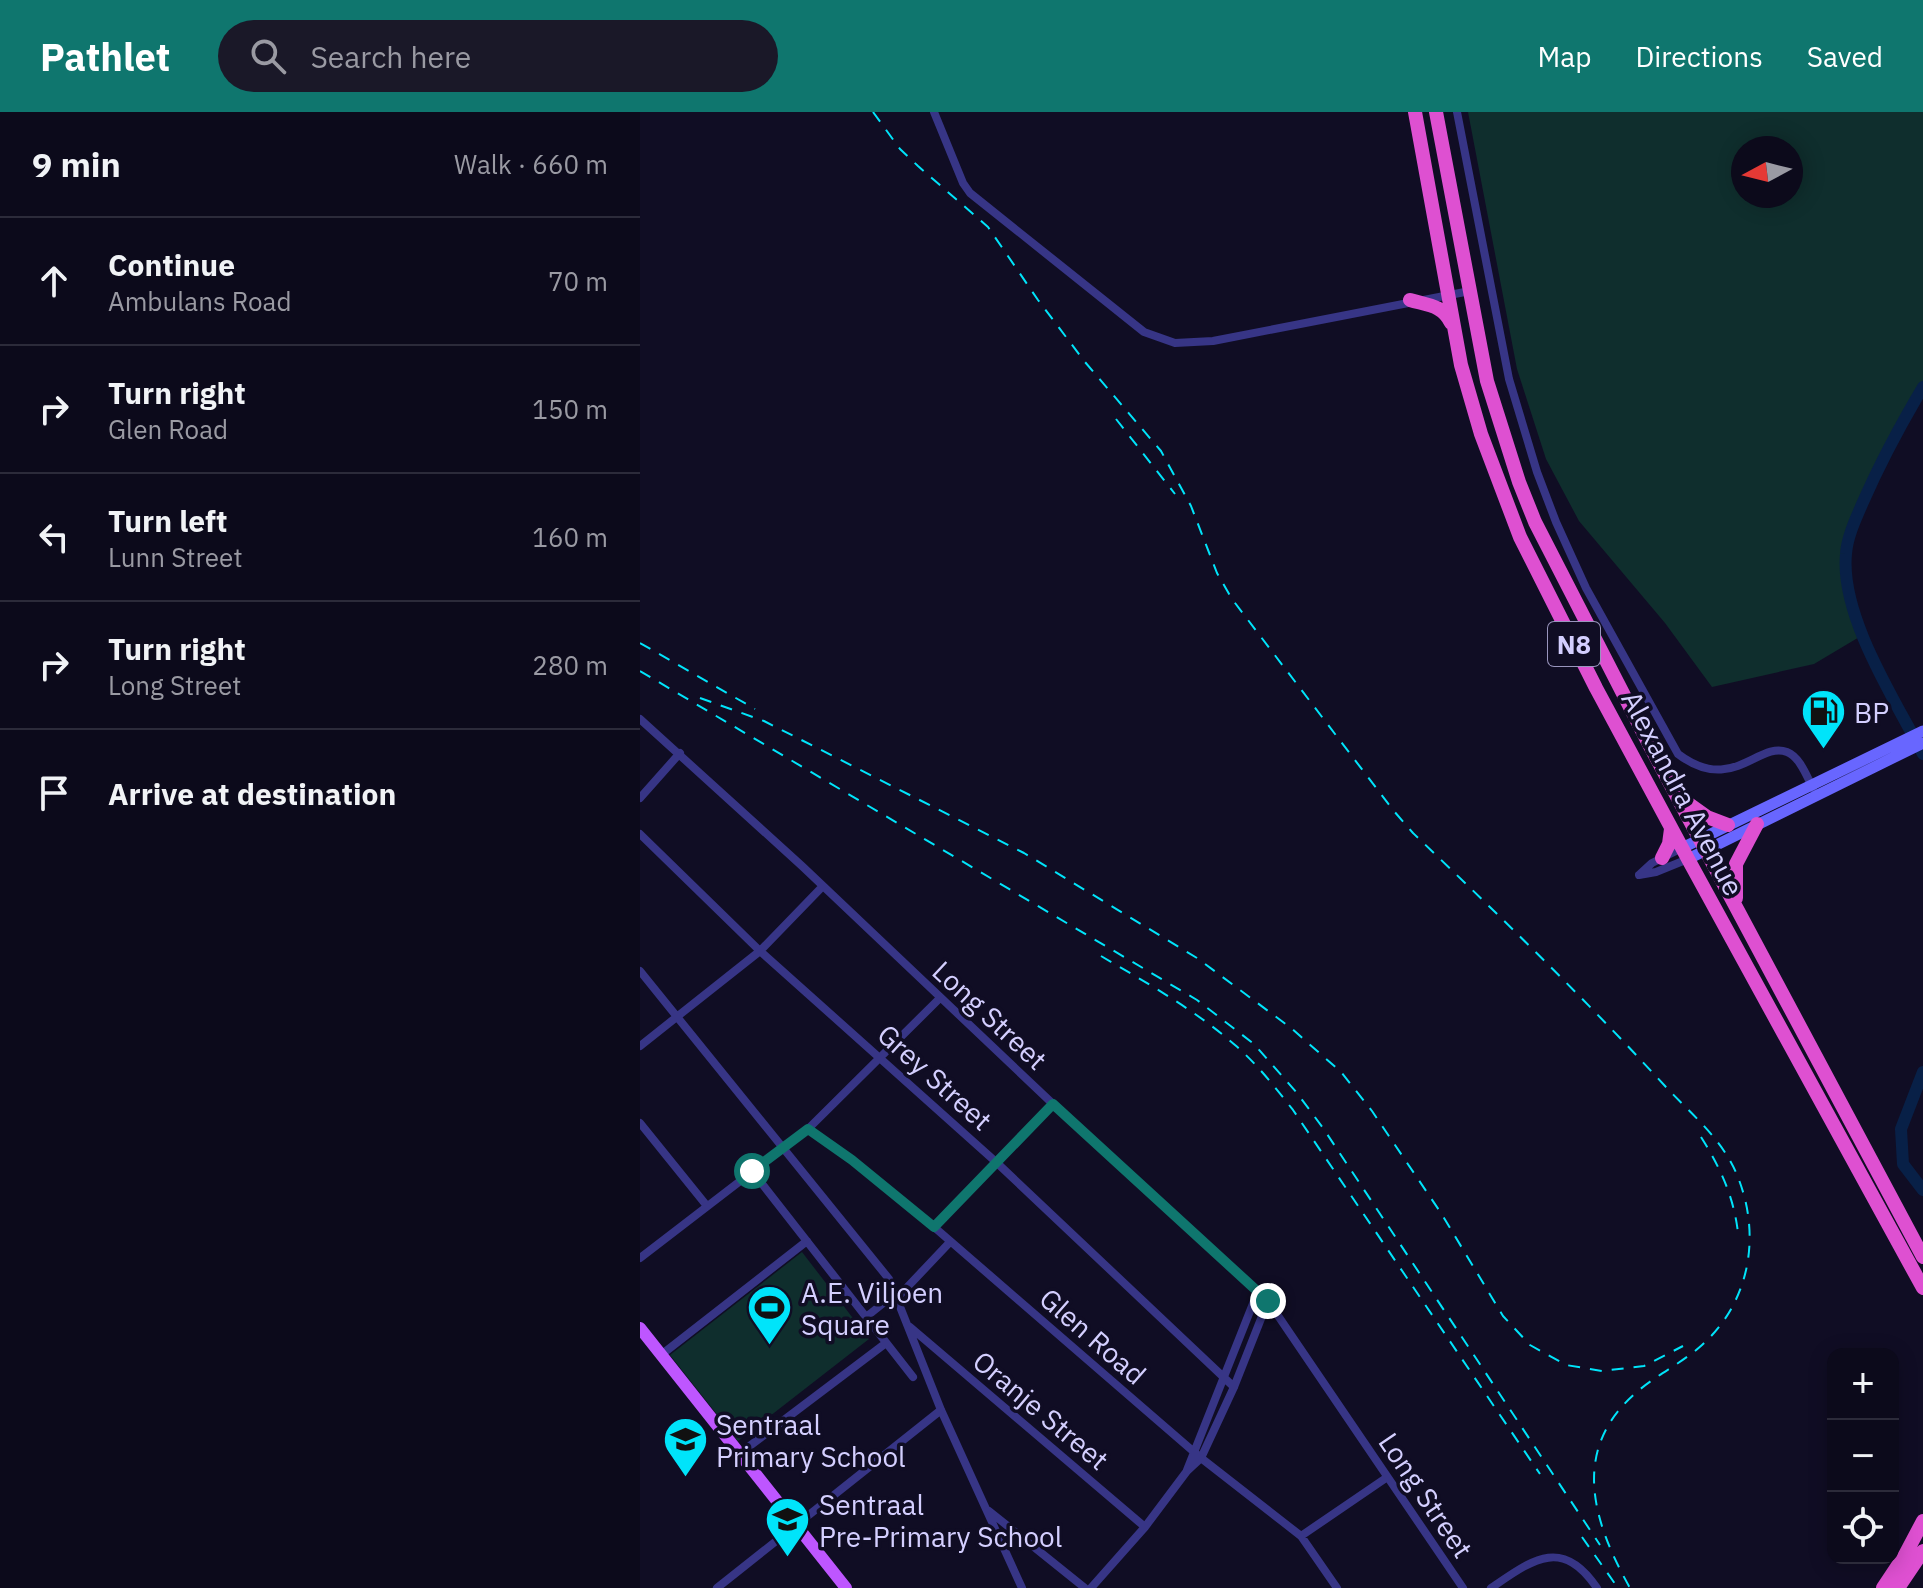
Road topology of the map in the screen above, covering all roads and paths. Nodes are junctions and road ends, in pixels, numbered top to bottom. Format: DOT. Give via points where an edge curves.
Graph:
graph roads {
  1 [pos="934,112"];
  2 [pos="1415,112"];
  3 [pos="1436,112"];
  4 [pos="1457,112"];
  5 [pos="1470,291"];
  6 [pos="1447,294"];
  7 [pos="1410,300"];
  8 [pos="1454,331"];
  9 [pos="1501,425"];
  10 [pos="1481,434"];
  11 [pos="640,719"];
  12 [pos="1923,731"];
  13 [pos="1923,743"];
  14 [pos="1902,747"];
  15 [pos="680,753"];
  16 [pos="1670,783"];
  17 [pos="1814,791"];
  18 [pos="640,798"];
  19 [pos="1757,824"];
  20 [pos="1728,825"];
  21 [pos="1671,826"];
  22 [pos="640,834"];
  23 [pos="1705,844"];
  24 [pos="1685,853"];
  25 [pos="1662,858"];
  26 [pos="822,887"];
  27 [pos="1737,905"];
  28 [pos="760,951"];
  29 [pos="640,971"];
  30 [pos="940,998"];
  31 [pos="677,1017"];
  32 [pos="640,1046"];
  33 [pos="881,1057"];
  34 [pos="1053,1104"];
  35 [pos="640,1123"];
  36 [pos="808,1129"];
  37 [pos="783,1147"];
  38 [pos="996,1162"];
  39 [pos="752,1171"];
  40 [pos="707,1206"];
  41 [pos="934,1227"];
  42 [pos="807,1241"];
  43 [pos="950,1242"];
  44 [pos="1923,1257"];
  45 [pos="640,1258"];
  46 [pos="1923,1288"];
  47 [pos="1258,1291"];
  48 [pos="896,1295"];
  49 [pos="1268,1301"];
  50 [pos="866,1317"];
  51 [pos="909,1327"];
  52 [pos="640,1328"];
  53 [pos="886,1343"];
  54 [pos="661,1355"];
  55 [pos="913,1377"];
  56 [pos="1224,1378"];
  57 [pos="1234,1387"];
  58 [pos="941,1410"];
  59 [pos="1193,1451"];
  60 [pos="739,1454"];
  61 [pos="1201,1458"];
  62 [pos="1187,1471"];
  63 [pos="1386,1478"];
  64 [pos="989,1510"];
  65 [pos="1923,1521"];
  66 [pos="795,1524"];
  67 [pos="1145,1527"];
  68 [pos="1301,1536"];
  69 [pos="1923,1551"];
  70 [pos="717,1588"];
  71 [pos="846,1588"];
  72 [pos="1022,1588"];
  73 [pos="1088,1588"];
  74 [pos="1337,1588"];
  75 [pos="1463,1588"];
  76 [pos="1491,1588"];
  77 [pos="1597,1588"];
  78 [pos="1883,1588"];
  79 [pos="1898,1588"];
  1 -- 7 [label="street" via="970,193 1129,322 1159,339 1213,341"];
  2 -- 6 [label="highway, Alexandra Avenue / N8"];
  3 -- 5 [label="highway, Alexandra Avenue / N8"];
  4 -- 17 [label="street" via="1509,379 1556,522 1586,588 1678,754 1717,770 1785,751 1798,762"];
  5 -- 6 [label="street"];
  5 -- 9 [label="highway, Alexandra Avenue / N8"];
  6 -- 7 [label="street"];
  6 -- 8 [label="highway, Alexandra Avenue / N8"];
  7 -- 8 [label="highway" via="1439,308"];
  8 -- 10 [label="highway, Alexandra Avenue / N8"];
  9 -- 10 [label="highway"];
  9 -- 16 [label="highway, Alexandra Avenue / N8" via="1535,522"];
  10 -- 21 [label="highway, Alexandra Avenue / N8" via="1520,537"];
  11 -- 15 [label="street, Long Street"];
  12 -- 14 [label="main road"];
  13 -- 14 [label="main road"];
  14 -- 17 [label="main road"];
  15 -- 18 [label="street"];
  15 -- 26 [label="street, Long Street"];
  16 -- 20 [label="highway" via="1696,811"];
  16 -- 23 [label="highway, Alexandra Avenue / N8"];
  17 -- 19 [label="main road"];
  17 -- 20 [label="main road"];
  19 -- 23 [label="main road"];
  19 -- 27 [label="highway" via="1736,864"];
  20 -- 23 [label="main road"];
  21 -- 24 [label="highway, Alexandra Avenue / N8"];
  21 -- 25 [label="highway"];
  22 -- 28 [label="street, Grey Street"];
  23 -- 24 [label="main road"];
  23 -- 27 [label="highway, Alexandra Avenue / N8"];
  24 -- 25 [label="street"];
  24 -- 25 [label="street" via="1656,872 1639,875"];
  24 -- 46 [label="highway, Alexandra Avenue / N8"];
  26 -- 28 [label="street"];
  26 -- 30 [label="street, Long Street"];
  27 -- 44 [label="highway, Alexandra Avenue / N8"];
  28 -- 31 [label="street"];
  28 -- 33 [label="street, Grey Street"];
  29 -- 31 [label="street"];
  30 -- 33 [label="street"];
  30 -- 34 [label="street, Long Street"];
  31 -- 32 [label="street"];
  31 -- 37 [label="street"];
  33 -- 36 [label="street"];
  33 -- 38 [label="street, Grey Street"];
  34 -- 38 [label="street"];
  34 -- 47 [label="street, Long Street"];
  35 -- 40 [label="street"];
  36 -- 37 [label="street"];
  36 -- 41 [label="street, Glen Road"];
  37 -- 39 [label="street"];
  37 -- 48 [label="street" via="889,1279"];
  38 -- 41 [label="street"];
  38 -- 56 [label="street, Grey Street"];
  39 -- 40 [label="street"];
  39 -- 42 [label="street"];
  40 -- 45 [label="street"];
  41 -- 43 [label="street, Glen Road"];
  42 -- 50 [label="street"];
  42 -- 54 [label="street"];
  43 -- 48 [label="street"];
  43 -- 59 [label="street, Glen Road"];
  47 -- 49 [label="street, Long Street"];
  47 -- 56 [label="street"];
  48 -- 50 [label="street"];
  48 -- 51 [label="street"];
  49 -- 57 [label="street"];
  49 -- 63 [label="street, Long Street"];
  50 -- 53 [label="street"];
  51 -- 58 [label="street"];
  51 -- 67 [label="street, Oranje Street"];
  52 -- 54 [label="main road"];
  53 -- 55 [label="street"];
  53 -- 60 [label="street"];
  54 -- 60 [label="main road"];
  56 -- 57 [label="street, Grey Street"];
  56 -- 59 [label="street"];
  57 -- 61 [label="street"];
  58 -- 64 [label="street"];
  58 -- 66 [label="street"];
  59 -- 61 [label="street, Glen Road"];
  59 -- 62 [label="street"];
  60 -- 66 [label="main road"];
  61 -- 62 [label="street"];
  61 -- 68 [label="street, Glen Road"];
  62 -- 67 [label="street"];
  63 -- 68 [label="street"];
  63 -- 75 [label="street, Long Street"];
  64 -- 72 [label="street"];
  64 -- 73 [label="street"];
  65 -- 78 [label="highway"];
  66 -- 70 [label="street"];
  66 -- 71 [label="main road"];
  67 -- 73 [label="street"];
  68 -- 74 [label="street, Glen Road"];
  69 -- 79 [label="highway"];
  76 -- 77 [label="street" via="1533,1561 1555,1557 1582,1568"];
}
